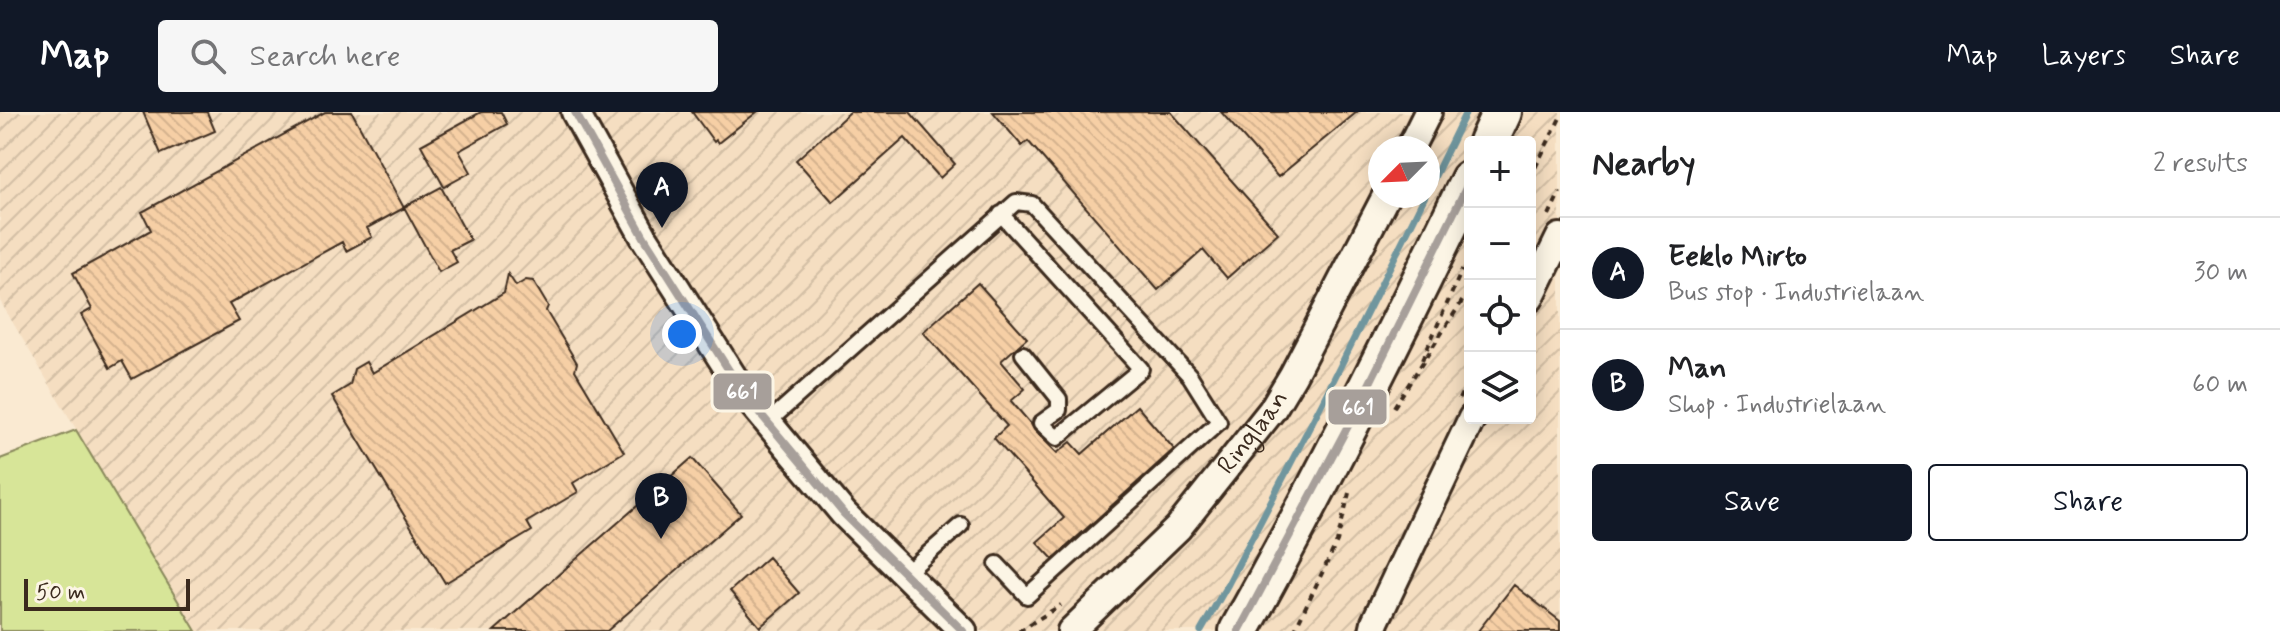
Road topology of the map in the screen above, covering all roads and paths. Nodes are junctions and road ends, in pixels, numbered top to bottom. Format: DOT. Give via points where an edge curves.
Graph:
graph roads {
  1 [pos="575,112"];
  2 [pos="1428,112"];
  3 [pos="1502,112"];
  4 [pos="1560,118"];
  5 [pos="1416,136"];
  6 [pos="1491,136"];
  7 [pos="1536,166"];
  8 [pos="1464,193"];
  9 [pos="1380,208"];
  10 [pos="1001,214"];
  11 [pos="1560,237"];
  12 [pos="1464,266"];
  13 [pos="1536,286"];
  14 [pos="1464,298"];
  15 [pos="1023,354"];
  16 [pos="1416,373"];
  17 [pos="1391,411"];
  18 [pos="768,422"];
  19 [pos="1469,424"];
  20 [pos="1349,490"];
  21 [pos="961,525"];
  22 [pos="997,564"];
  23 [pos="905,574"];
  24 [pos="963,631"];
  25 [pos="1071,631"];
  26 [pos="1239,631"];
  27 [pos="1294,631"];
  28 [pos="1373,631"];
  1 -- 18 [label="street" via="644,237 744,394"];
  2 -- 5 [label="street"];
  3 -- 6 [label="main road"];
  4 -- 7 [label="path"];
  8 -- 26 [label="main road" via="1327,470"];
  9 -- 25 [label="street, Ringlaan" via="1272,410 1178,528"];
  10 -- 15 [label="lane" via="1141,369 1057,438 1041,423 1059,410 1059,399"];
  10 -- 18 [label="lane"];
  10 -- 22 [label="lane" via="1016,202 1032,204 1190,376 1219,422 1027,596"];
  11 -- 13 [label="street"];
  12 -- 16 [label="path"];
  14 -- 16 [label="path"];
  16 -- 17 [label="path"];
  18 -- 23 [label="street" via="844,514"];
  19 -- 28 [label="street"];
  20 -- 27 [label="path" via="1337,542"];
  21 -- 23 [label="lane"];
  23 -- 24 [label="street"];
}
